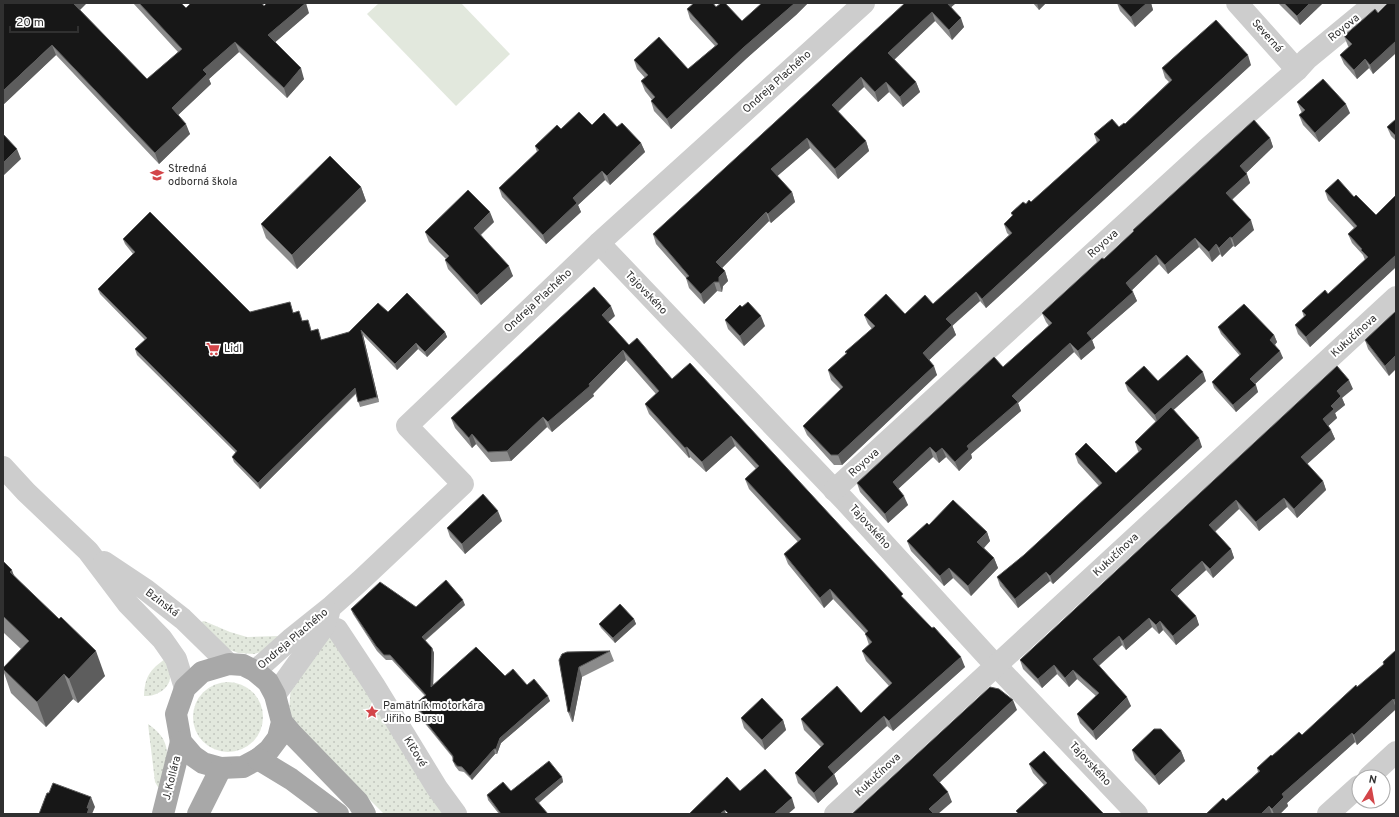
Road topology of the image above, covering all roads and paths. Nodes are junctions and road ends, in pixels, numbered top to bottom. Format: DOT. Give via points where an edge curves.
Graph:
graph roads {
  1 [pos="864,3"];
  2 [pos="1237,3"];
  3 [pos="1375,3"];
  4 [pos="1297,70"];
  5 [pos="599,243"];
  6 [pos="1396,297"];
  7 [pos="3,467"];
  8 [pos="834,490"];
  9 [pos="88,552"];
  10 [pos="332,606"];
  11 [pos="337,629"];
  12 [pos="229,664"];
  13 [pos="997,666"];
  14 [pos="255,671"];
  15 [pos="185,688"];
  16 [pos="275,695"];
  17 [pos="282,722"];
  18 [pos="181,742"];
  19 [pos="1396,752"];
  20 [pos="258,759"];
  21 [pos="221,768"];
  22 [pos="1378,769"];
  23 [pos="1351,793"];
  24 [pos="163,814"];
  25 [pos="198,814"];
  26 [pos="338,814"];
  27 [pos="365,814"];
  28 [pos="456,814"];
  29 [pos="836,814"];
  30 [pos="1137,814"];
  31 [pos="1328,814"];
  1 -- 5 [label="street, Ondreja Plachého"];
  2 -- 4 [label="street, Severná"];
  3 -- 4 [label="street, Royova"];
  4 -- 8 [label="street, Royova" via="1208,148"];
  5 -- 8 [label="street, Tajovského"];
  5 -- 10 [label="street, Ondreja Plachého" via="407,426 463,484"];
  6 -- 13 [label="street, Kukučínova"];
  7 -- 9 [label="street, Bzinská"];
  8 -- 13 [label="street, Tajovského"];
  9 -- 12 [label="street, Bzinská" via="146,590 183,619"];
  9 -- 15 [label="street, Bzinská" via="128,604 176,659"];
  10 -- 14 [label="street, Ondreja Plachého"];
  10 -- 16 [label="street, Ondreja Plachého" via="323,628"];
  11 -- 28 [label="street, Klčové"];
  12 -- 14 [label="main road" via="243,665"];
  12 -- 15 [label="main road" via="202,672"];
  13 -- 29 [label="street, Kukučínova"];
  13 -- 30 [label="street, Tajovského"];
  14 -- 16 [label="main road" via="268,682"];
  15 -- 18 [label="main road" via="176,714"];
  16 -- 17 [label="main road"];
  17 -- 20 [label="main road" via="278,738"];
  17 -- 27 [label="main road" via="358,802"];
  18 -- 21 [label="main road" via="203,763"];
  18 -- 24 [label="main road, J. Kollára"];
  19 -- 22 [label="street"];
  20 -- 21 [label="main road" via="243,766"];
  20 -- 26 [label="main road" via="291,779"];
  21 -- 25 [label="main road"];
  23 -- 31 [label="street"];
}
